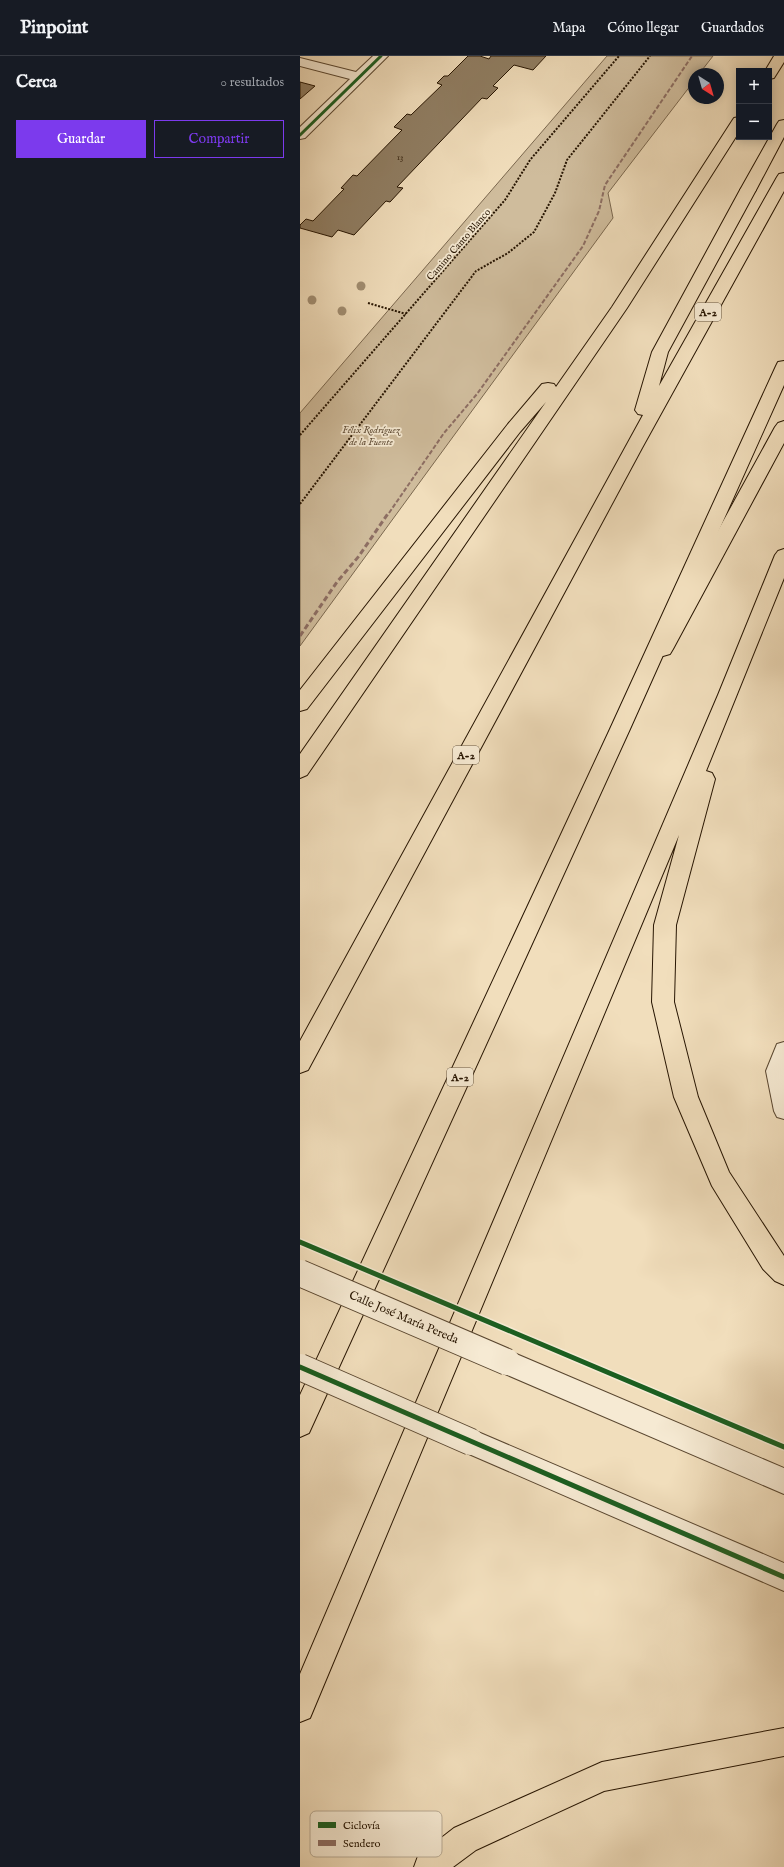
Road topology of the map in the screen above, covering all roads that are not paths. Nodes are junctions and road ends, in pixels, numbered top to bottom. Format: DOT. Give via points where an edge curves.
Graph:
graph roads {
  1 [pos="381,56"];
  2 [pos="781,56"];
  3 [pos="300,62"];
  4 [pos="772,70"];
  5 [pos="359,77"];
  6 [pos="784,124"];
  7 [pos="736,126"];
  8 [pos="300,135"];
  9 [pos="784,177"];
  10 [pos="619,308"];
  11 [pos="784,366"];
  12 [pos="784,427"];
  13 [pos="633,448"];
  14 [pos="784,555"];
  15 [pos="728,695"];
  16 [pos="300,704"];
  17 [pos="620,729"];
  18 [pos="300,770"];
  19 [pos="784,1050"];
  20 [pos="300,1063"];
  21 [pos="784,1111"];
  22 [pos="300,1273"];
  23 [pos="784,1273"];
  24 [pos="300,1367"];
  25 [pos="300,1424"];
  26 [pos="784,1481"];
  27 [pos="784,1577"];
  28 [pos="300,1708"];
  29 [pos="784,1742"];
  30 [pos="442,1857"];
  31 [pos="442,1857"];
  32 [pos="429,1867"];
  1 -- 5 [label="street"];
  2 -- 4 [label="highway"];
  3 -- 5 [label="street"];
  5 -- 8 [label="street"];
  6 -- 13 [label="highway" via="660,352"];
  7 -- 10 [label="highway"];
  9 -- 13 [label="highway, A-2"];
  10 -- 16 [label="highway" via="514,428"];
  10 -- 18 [label="highway"];
  11 -- 17 [label="highway, A-2"];
  12 -- 17 [label="highway"];
  13 -- 20 [label="highway, A-2"];
  14 -- 15 [label="highway"];
  15 -- 23 [label="highway" via="665,925 663,1002 686,1097 720,1178 772,1261"];
  15 -- 28 [label="highway"];
  17 -- 25 [label="highway, A-2"];
  19 -- 21 [label="lane" via="775,1071"];
  22 -- 26 [label="street, Calle José María Pereda, bridge"];
  24 -- 27 [label="street, bridge"];
  29 -- 31 [label="highway" via="602,1777 465,1839"];
  30 -- 32 [label="highway"];
}
